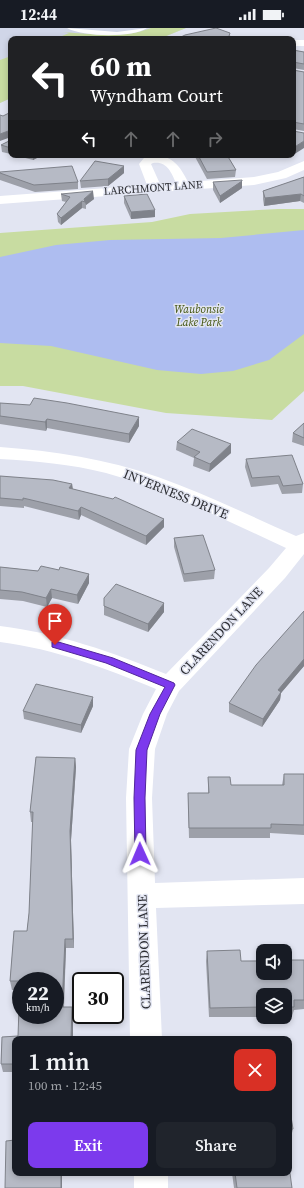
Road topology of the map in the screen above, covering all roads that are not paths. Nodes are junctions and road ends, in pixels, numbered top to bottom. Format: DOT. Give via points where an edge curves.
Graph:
graph roads {
  1 [pos="70,28"];
  2 [pos="144,28"];
  3 [pos="304,165"];
  4 [pos="184,186"];
  5 [pos="155,188"];
  6 [pos="0,200"];
  7 [pos="0,453"];
  8 [pos="301,543"];
  9 [pos="0,634"];
  10 [pos="170,685"];
  11 [pos="304,891"];
  12 [pos="142,896"];
  13 [pos="146,1036"];
  14 [pos="151,1176"];
  15 [pos="151,1188"];
  1 -- 2 [label="lane" via="102,33"];
  3 -- 4 [label="street, LARCHMONT LANE" via="286,174 262,180"];
  4 -- 5 [label="street, LARCHMONT LANE"];
  4 -- 5 [label="street" via="172,163 155,159 145,164"];
  5 -- 6 [label="street, LARCHMONT LANE"];
  7 -- 8 [label="street, INVERNESS DRIVE" via="72,460 129,474"];
  8 -- 10 [label="street, CLARENDON LANE" via="277,573"];
  9 -- 10 [label="street" via="19,636 109,660"];
  10 -- 12 [label="street, CLARENDON LANE" via="155,714 142,750 139,798"];
  11 -- 12 [label="street"];
  12 -- 13 [label="street, CLARENDON LANE"];
  14 -- 15 [label="street"];
}
